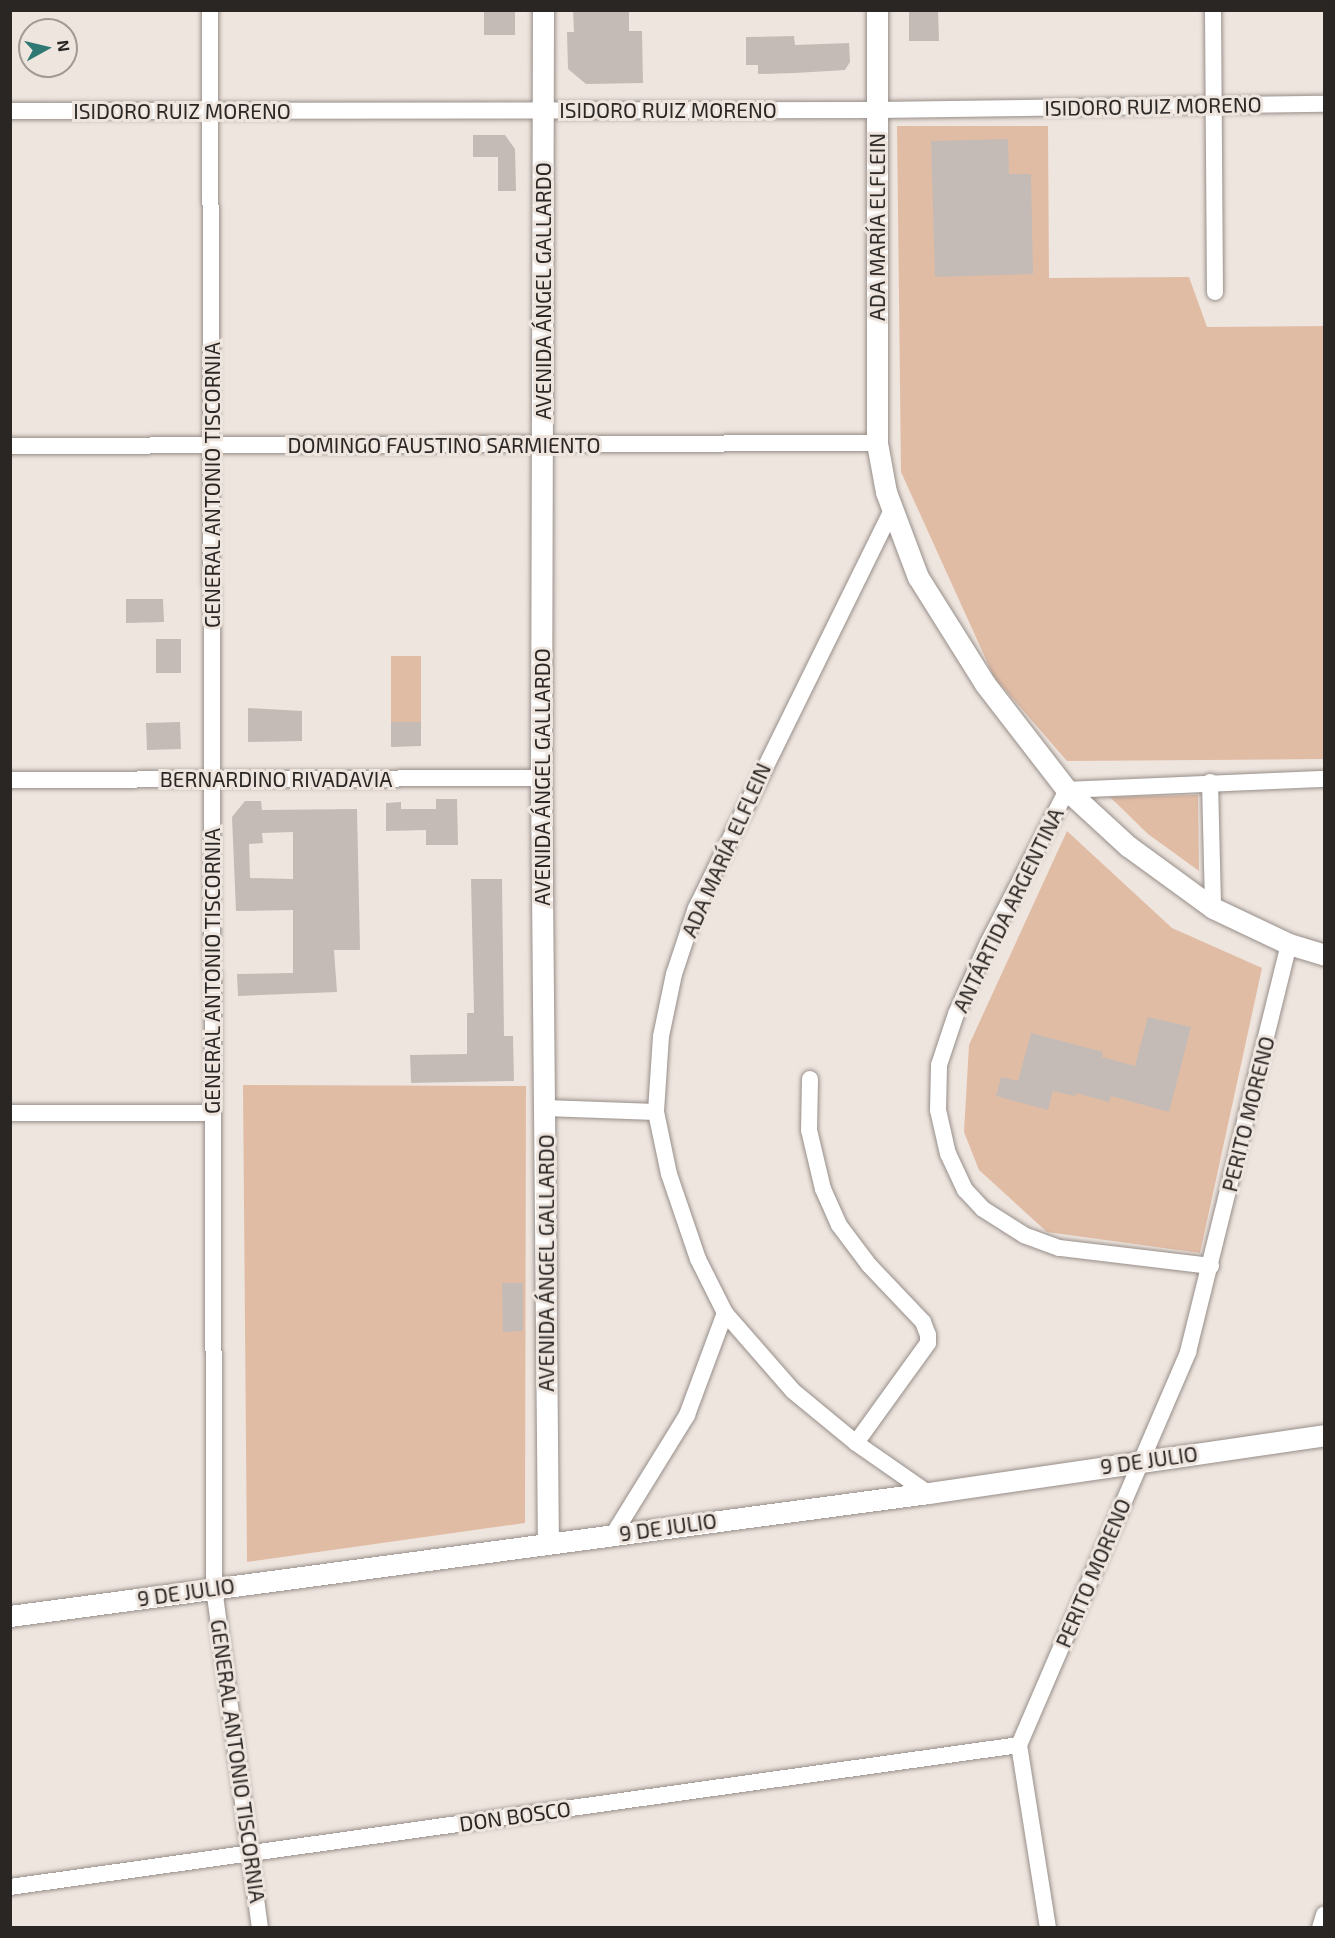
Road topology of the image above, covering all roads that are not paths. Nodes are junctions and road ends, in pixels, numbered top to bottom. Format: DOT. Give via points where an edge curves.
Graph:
graph roads {
  1 [pos="210,10"];
  2 [pos="543,10"];
  3 [pos="877,10"];
  4 [pos="1213,10"];
  5 [pos="1324,104"];
  6 [pos="1214,106"];
  7 [pos="544,109"];
  8 [pos="877,110"];
  9 [pos="10,111"];
  10 [pos="211,111"];
  11 [pos="1215,292"];
  12 [pos="877,443"];
  13 [pos="542,444"];
  14 [pos="10,446"];
  15 [pos="212,446"];
  16 [pos="892,510"];
  17 [pos="541,778"];
  18 [pos="212,779"];
  19 [pos="1324,779"];
  20 [pos="10,780"];
  21 [pos="1210,782"];
  22 [pos="1067,790"];
  23 [pos="1214,908"];
  24 [pos="1289,944"];
  25 [pos="1324,955"];
  26 [pos="810,1079"];
  27 [pos="545,1108"];
  28 [pos="656,1112"];
  29 [pos="10,1113"];
  30 [pos="213,1113"];
  31 [pos="1211,1266"];
  32 [pos="725,1313"];
  33 [pos="1324,1434"];
  34 [pos="856,1443"];
  35 [pos="1141,1461"];
  36 [pos="928,1493"];
  37 [pos="613,1535"];
  38 [pos="548,1543"];
  39 [pos="214,1588"];
  40 [pos="10,1616"];
  41 [pos="1019,1745"];
  42 [pos="250,1853"];
  43 [pos="10,1887"];
  44 [pos="1324,1915"];
  45 [pos="260,1928"];
  46 [pos="1048,1928"];
  47 [pos="1320,1928"];
  1 -- 10 [label="street, GENERAL ANTONIO TISCORNIA"];
  2 -- 7 [label="street, AVENIDA ÁNGEL GALLARDO"];
  3 -- 8 [label="street, ADA MARÍA ELFLEIN"];
  4 -- 6 [label="street"];
  5 -- 6 [label="street, ISIDORO RUIZ MORENO"];
  6 -- 8 [label="street, ISIDORO RUIZ MORENO"];
  6 -- 11 [label="street"];
  7 -- 8 [label="street, ISIDORO RUIZ MORENO"];
  7 -- 10 [label="street, ISIDORO RUIZ MORENO"];
  7 -- 13 [label="street, AVENIDA ÁNGEL GALLARDO"];
  8 -- 12 [label="street, ADA MARÍA ELFLEIN"];
  9 -- 10 [label="street, ISIDORO RUIZ MORENO"];
  10 -- 15 [label="street, GENERAL ANTONIO TISCORNIA"];
  12 -- 13 [label="street, DOMINGO FAUSTINO SARMIENTO"];
  12 -- 16 [label="street, ADA MARÍA ELFLEIN"];
  13 -- 15 [label="street, DOMINGO FAUSTINO SARMIENTO"];
  13 -- 17 [label="street, AVENIDA ÁNGEL GALLARDO"];
  14 -- 15 [label="street, DOMINGO FAUSTINO SARMIENTO"];
  15 -- 18 [label="street, GENERAL ANTONIO TISCORNIA"];
  16 -- 22 [label="street, ADA MARÍA ELFLEIN" via="918,577 954,638 1018,731"];
  16 -- 28 [label="street, ADA MARÍA ELFLEIN" via="696,908 674,974 661,1036"];
  17 -- 18 [label="street, BERNARDINO RIVADAVIA"];
  17 -- 27 [label="street, AVENIDA ÁNGEL GALLARDO"];
  18 -- 20 [label="street, BERNARDINO RIVADAVIA"];
  18 -- 30 [label="street, GENERAL ANTONIO TISCORNIA"];
  19 -- 21 [label="street"];
  21 -- 22 [label="street"];
  21 -- 23 [label="street"];
  22 -- 23 [label="street, ADA MARÍA ELFLEIN" via="1128,846"];
  22 -- 31 [label="street, ANTÁRTIDA ARGENTINA" via="988,943 939,1065 938,1110 948,1154 965,1190 1024,1235 1059,1248"];
  23 -- 24 [label="street, ADA MARÍA ELFLEIN"];
  24 -- 25 [label="street, ADA MARÍA ELFLEIN"];
  24 -- 31 [label="street, PERITO MORENO"];
  26 -- 34 [label="street" via="809,1130 823,1189 839,1225 869,1265 923,1322 928,1335 928,1342"];
  27 -- 28 [label="street"];
  27 -- 38 [label="street, AVENIDA ÁNGEL GALLARDO"];
  28 -- 32 [label="street, ADA MARÍA ELFLEIN" via="669,1174 698,1259"];
  29 -- 30 [label="street"];
  30 -- 39 [label="street, GENERAL ANTONIO TISCORNIA"];
  31 -- 35 [label="street, PERITO MORENO" via="1188,1352"];
  32 -- 34 [label="street, ADA MARÍA ELFLEIN" via="793,1391"];
  32 -- 37 [label="street" via="687,1415"];
  33 -- 35 [label="street, 9 DE JULIO"];
  34 -- 36 [label="street, ADA MARÍA ELFLEIN"];
  35 -- 36 [label="street, 9 DE JULIO"];
  35 -- 41 [label="street, PERITO MORENO"];
  36 -- 37 [label="street, 9 DE JULIO"];
  37 -- 38 [label="street, 9 DE JULIO"];
  38 -- 39 [label="street, 9 DE JULIO"];
  39 -- 40 [label="street, 9 DE JULIO"];
  39 -- 42 [label="street, GENERAL ANTONIO TISCORNIA"];
  41 -- 42 [label="street, DON BOSCO"];
  41 -- 46 [label="street"];
  42 -- 43 [label="street, DON BOSCO"];
  42 -- 45 [label="street, GENERAL ANTONIO TISCORNIA"];
  44 -- 47 [label="street"];
}
